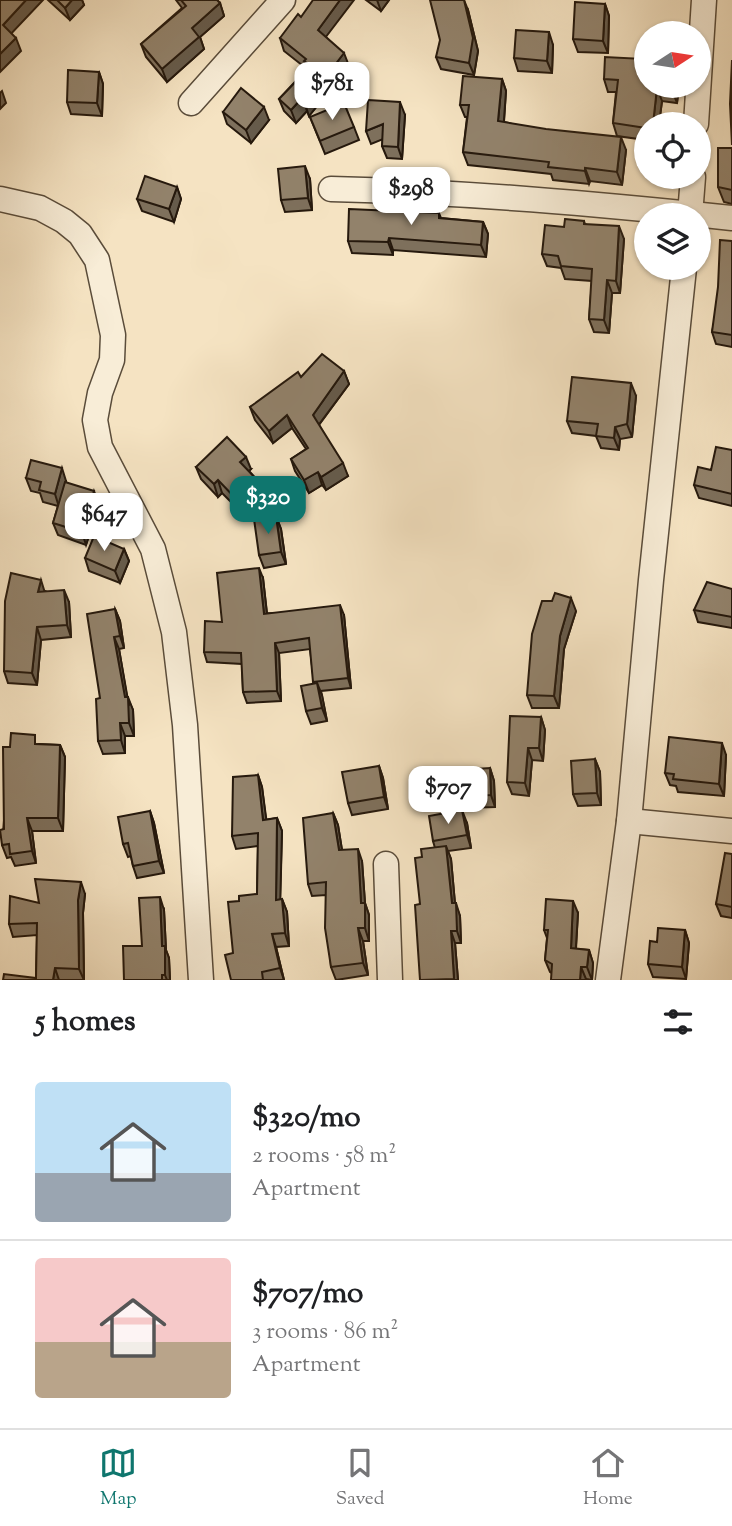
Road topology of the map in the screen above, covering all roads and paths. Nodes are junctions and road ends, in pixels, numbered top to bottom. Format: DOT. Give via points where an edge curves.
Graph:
graph roads {
  1 [pos="283,0"];
  2 [pos="704,0"];
  3 [pos="191,103"];
  4 [pos="697,112"];
  5 [pos="331,189"];
  6 [pos="0,199"];
  7 [pos="634,209"];
  8 [pos="711,216"];
  9 [pos="732,218"];
  10 [pos="683,280"];
  11 [pos="629,821"];
  12 [pos="732,831"];
  13 [pos="386,864"];
  14 [pos="201,980"];
  15 [pos="390,980"];
  16 [pos="608,980"];
  1 -- 3 [label="street"];
  2 -- 4 [label="street"];
  5 -- 7 [label="street" via="418,191"];
  6 -- 14 [label="street" via="40,208 64,221 80,234 97,260 113,335 112,360 95,420 100,447 153,549 174,632 185,725"];
  8 -- 9 [label="street"];
  10 -- 11 [label="street"];
  11 -- 12 [label="street"];
  11 -- 16 [label="street"];
  13 -- 15 [label="street"];
}
